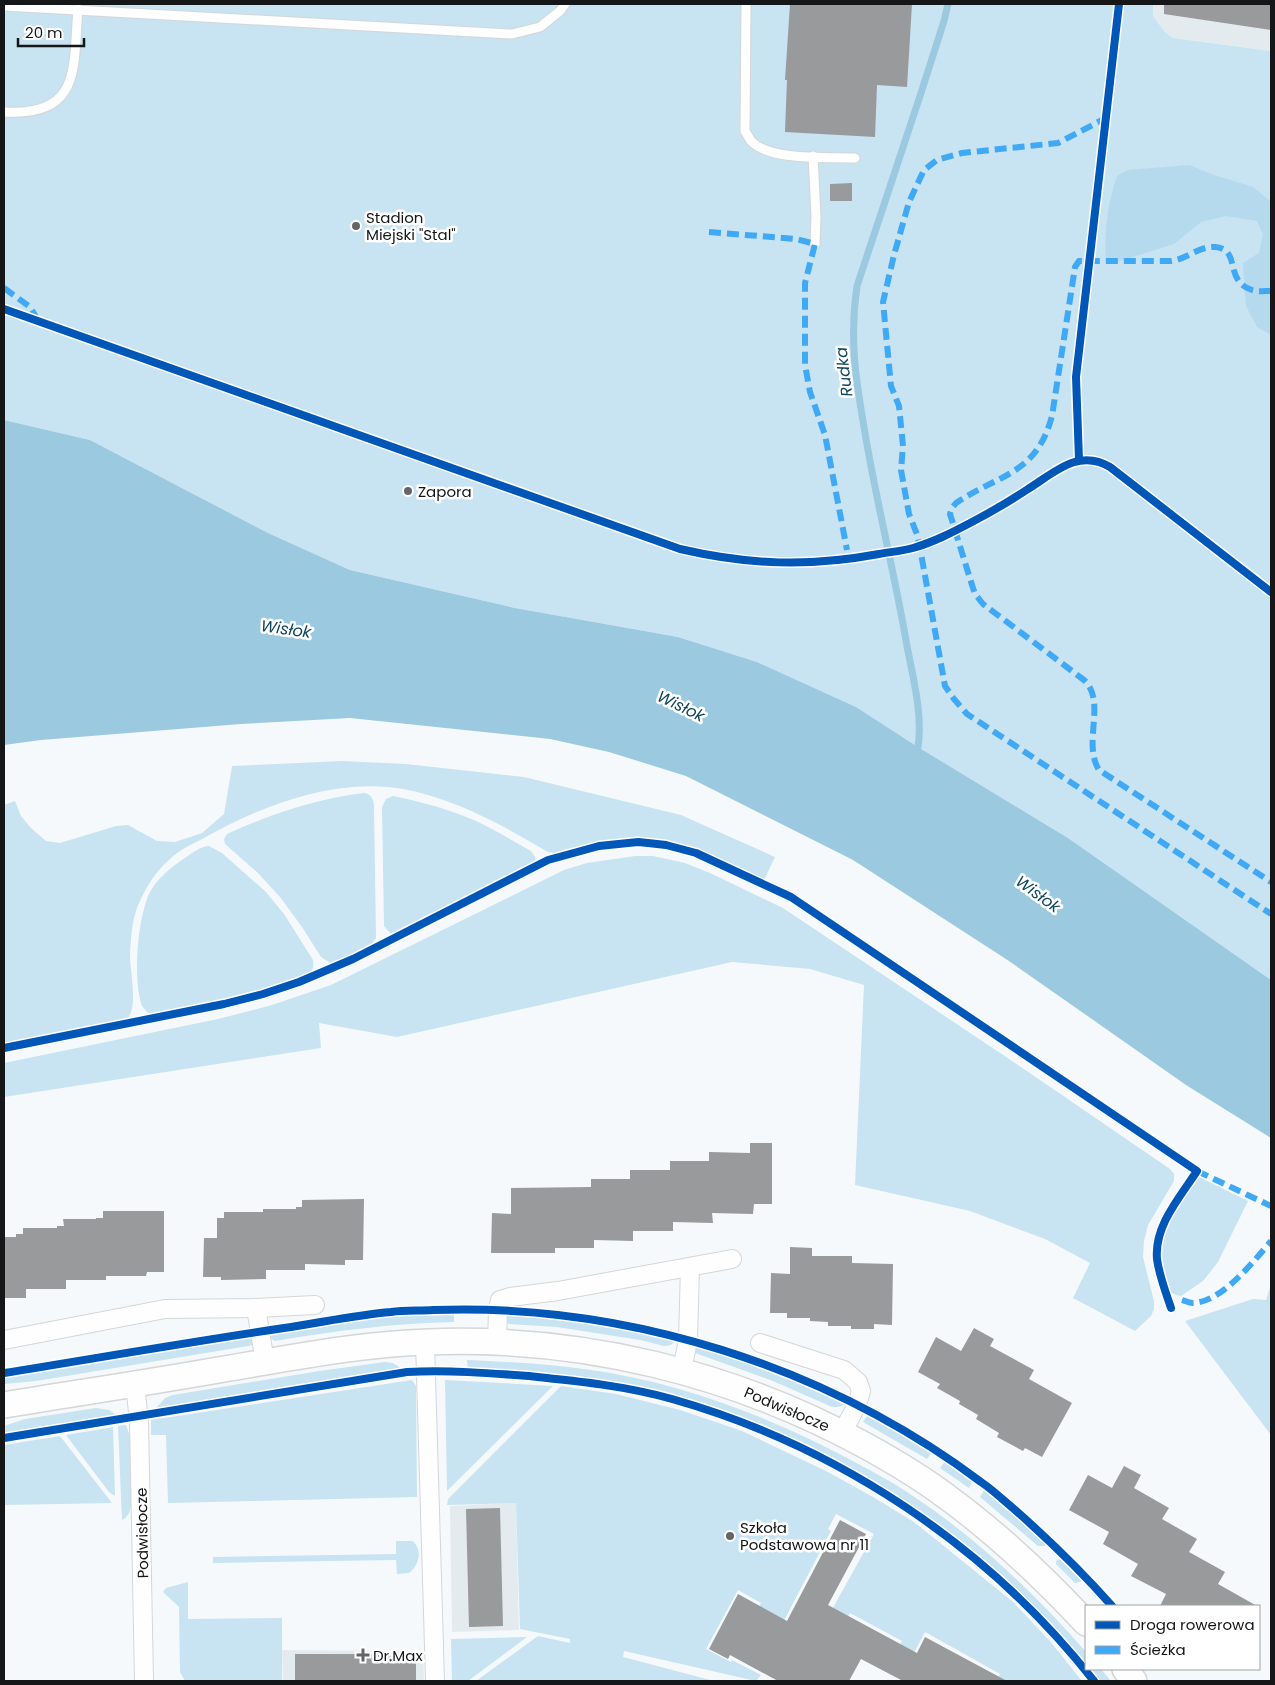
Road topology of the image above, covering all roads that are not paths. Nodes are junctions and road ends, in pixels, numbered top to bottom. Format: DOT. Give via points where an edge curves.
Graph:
graph roads {
  1 [pos="565,4"];
  2 [pos="746,4"];
  3 [pos="4,6"];
  4 [pos="78,9"];
  5 [pos="4,112"];
  6 [pos="813,156"];
  7 [pos="855,158"];
  8 [pos="816,244"];
  9 [pos="732,1259"];
  10 [pos="690,1267"];
  11 [pos="315,1305"];
  12 [pos="256,1308"];
  13 [pos="4,1340"];
  14 [pos="425,1342"];
  15 [pos="497,1342"];
  16 [pos="760,1343"];
  17 [pos="265,1362"];
  18 [pos="682,1371"];
  19 [pos="135,1385"];
  20 [pos="4,1405"];
  21 [pos="842,1433"];
  22 [pos="1085,1622"];
  23 [pos="1126,1670"];
  24 [pos="144,1681"];
  25 [pos="435,1681"];
  26 [pos="1134,1681"];
  1 -- 4 [label="lane" via="540,27 512,34"];
  2 -- 6 [label="lane" via="745,131 751,141 764,149 785,155"];
  3 -- 4 [label="lane"];
  4 -- 5 [label="lane" via="72,78 64,93 49,107"];
  6 -- 7 [label="lane"];
  6 -- 8 [label="lane"];
  9 -- 10 [label="street"];
  10 -- 15 [label="street" via="500,1300"];
  10 -- 18 [label="street" via="688,1340"];
  11 -- 12 [label="street"];
  12 -- 13 [label="street" via="165,1309"];
  12 -- 17 [label="street"];
  14 -- 15 [label="street, Podwisłocze"];
  14 -- 17 [label="street, Podwisłocze"];
  14 -- 25 [label="street"];
  15 -- 18 [label="street, Podwisłocze" via="585,1350"];
  16 -- 21 [label="street" via="844,1370 858,1382 861,1391"];
  17 -- 19 [label="street, Podwisłocze"];
  18 -- 21 [label="street, Podwisłocze" via="734,1387"];
  19 -- 20 [label="street, Podwisłocze"];
  19 -- 24 [label="street, Podwisłocze" via="140,1431"];
  21 -- 22 [label="street, Podwisłocze" via="946,1495 994,1532"];
  23 -- 26 [label="street"];
}
